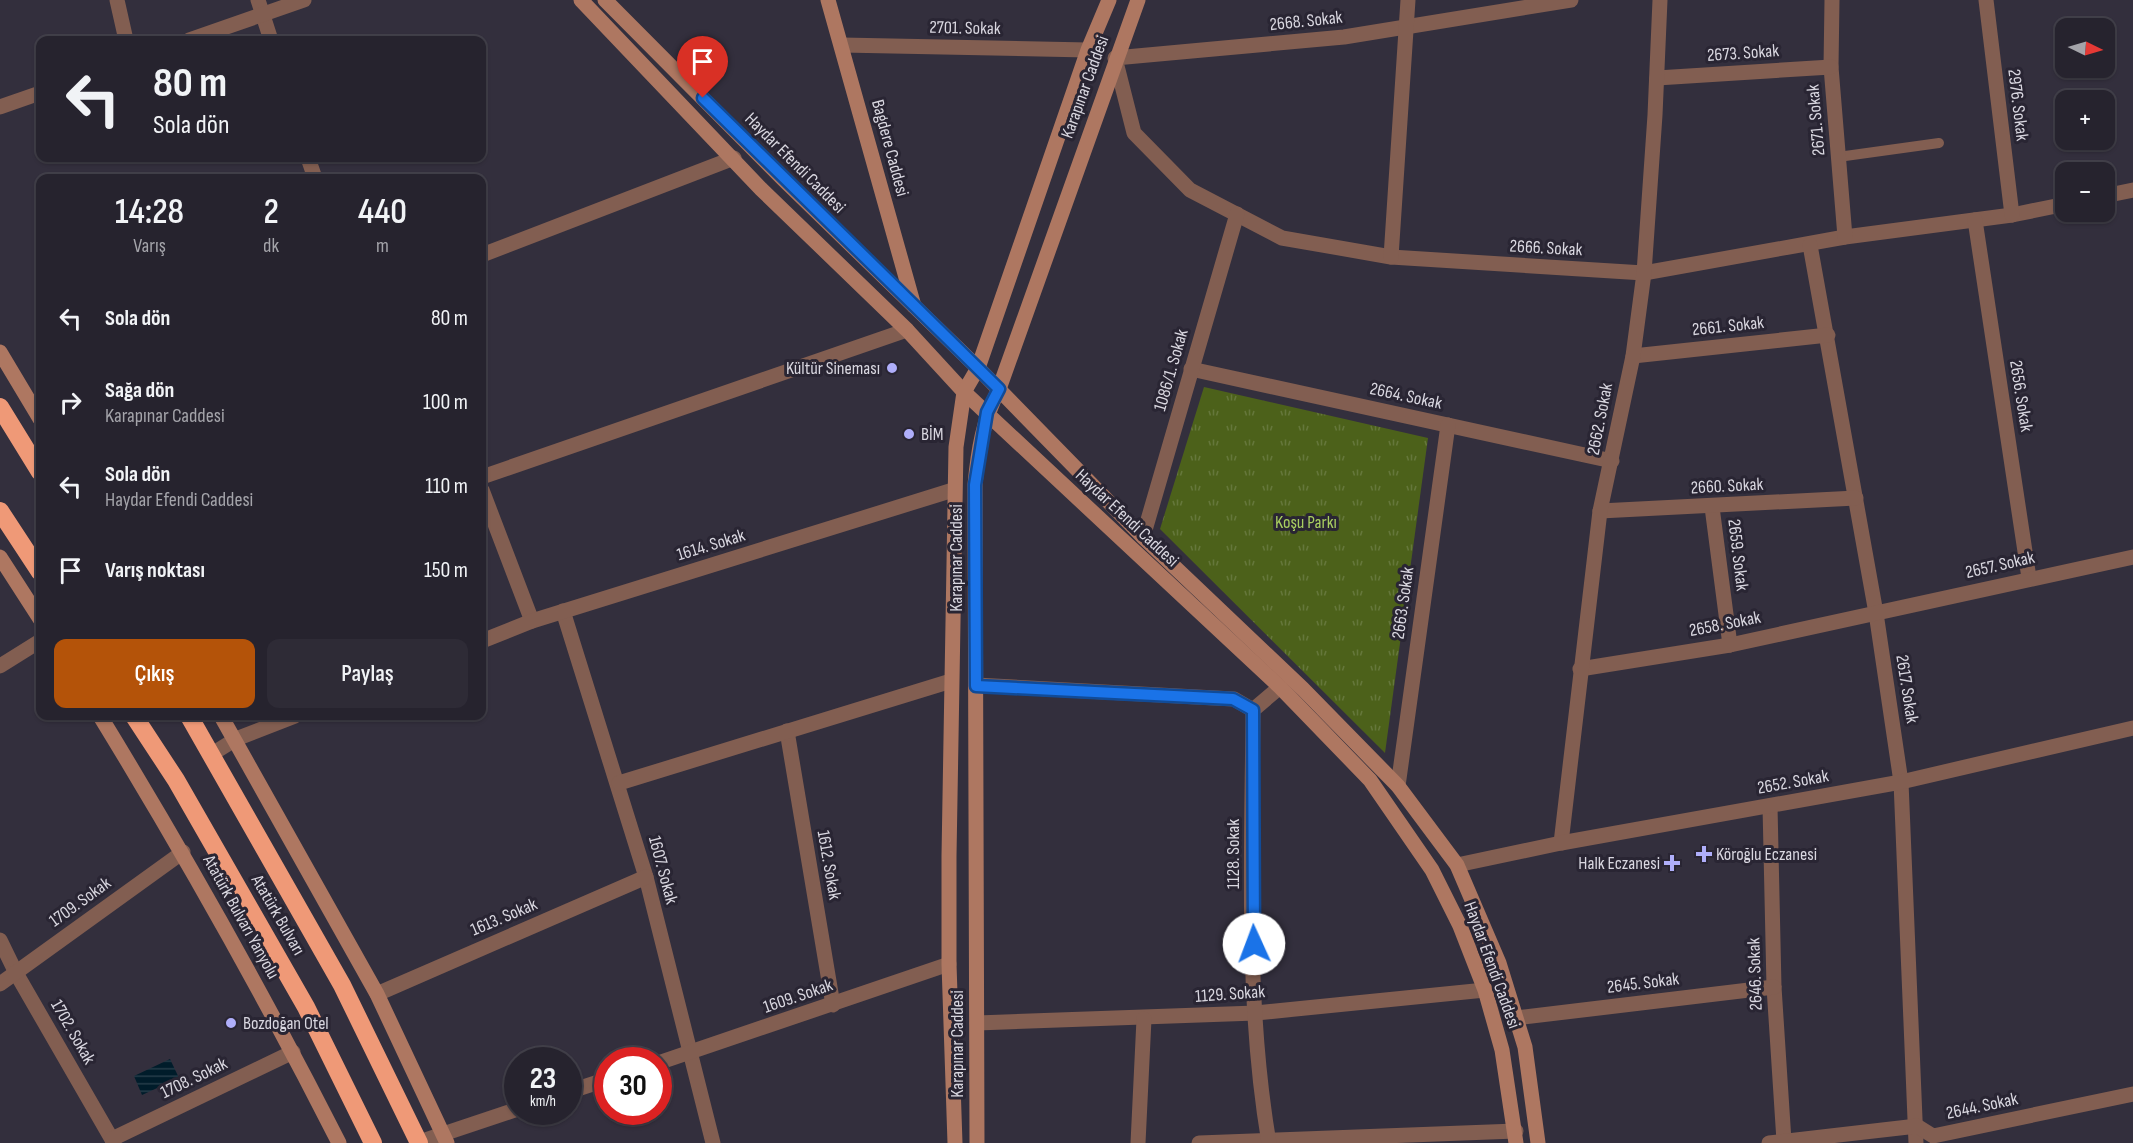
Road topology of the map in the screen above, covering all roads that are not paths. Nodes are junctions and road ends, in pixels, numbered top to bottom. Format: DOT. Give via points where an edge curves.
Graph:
graph roads {
  1 [pos="117,0"];
  2 [pos="304,0"];
  3 [pos="581,0"];
  4 [pos="605,0"];
  5 [pos="828,0"];
  6 [pos="1109,0"];
  7 [pos="1138,0"];
  8 [pos="1408,0"];
  9 [pos="1571,0"];
  10 [pos="1660,0"];
  11 [pos="1832,0"];
  12 [pos="1986,0"];
  13 [pos="260,7"];
  14 [pos="1407,27"];
  15 [pos="125,36"];
  16 [pos="198,36"];
  17 [pos="270,36"];
  18 [pos="842,45"];
  19 [pos="1088,50"];
  20 [pos="1115,58"];
  21 [pos="1831,67"];
  22 [pos="1657,78"];
  23 [pos="36,94"];
  24 [pos="0,107"];
  25 [pos="1939,143"];
  26 [pos="1838,157"];
  27 [pos="734,158"];
  28 [pos="2133,190"];
  29 [pos="2115,193"];
  30 [pos="2055,206"];
  31 [pos="1237,214"];
  32 [pos="2012,215"];
  33 [pos="1975,220"];
  34 [pos="1845,237"];
  35 [pos="1810,245"];
  36 [pos="486,253"];
  37 [pos="1391,257"];
  38 [pos="1644,273"];
  39 [pos="914,307"];
  40 [pos="907,330"];
  41 [pos="1828,334"];
  42 [pos="0,352"];
  43 [pos="1633,356"];
  44 [pos="978,368"];
  45 [pos="1191,369"];
  46 [pos="999,389"];
  47 [pos="964,392"];
  48 [pos="0,407"];
  49 [pos="36,412"];
  50 [pos="987,412"];
  51 [pos="1448,425"];
  52 [pos="1612,461"];
  53 [pos="36,466"];
  54 [pos="486,476"];
  55 [pos="953,490"];
  56 [pos="1856,498"];
  57 [pos="486,500"];
  58 [pos="1713,507"];
  59 [pos="0,510"];
  60 [pos="1600,511"];
  61 [pos="1143,537"];
  62 [pos="0,557"];
  63 [pos="2133,557"];
  64 [pos="36,567"];
  65 [pos="2029,578"];
  66 [pos="563,611"];
  67 [pos="36,613"];
  68 [pos="1876,613"];
  69 [pos="532,621"];
  70 [pos="486,639"];
  71 [pos="36,644"];
  72 [pos="1730,645"];
  73 [pos="0,666"];
  74 [pos="1580,669"];
  75 [pos="951,681"];
  76 [pos="976,686"];
  77 [pos="1280,687"];
  78 [pos="1253,710"];
  79 [pos="102,720"];
  80 [pos="137,720"];
  81 [pos="191,720"];
  82 [pos="224,720"];
  83 [pos="286,720"];
  84 [pos="2133,728"];
  85 [pos="787,731"];
  86 [pos="236,739"];
  87 [pos="212,754"];
  88 [pos="1901,782"];
  89 [pos="619,783"];
  90 [pos="1398,786"];
  91 [pos="1770,806"];
  92 [pos="1561,843"];
  93 [pos="183,852"];
  94 [pos="1457,865"];
  95 [pos="646,877"];
  96 [pos="0,940"];
  97 [pos="949,964"];
  98 [pos="16,973"];
  99 [pos="0,984"];
  100 [pos="1774,987"];
  101 [pos="1485,990"];
  102 [pos="377,993"];
  103 [pos="833,1005"];
  104 [pos="1256,1012"];
  105 [pos="1144,1018"];
  106 [pos="1516,1018"];
  107 [pos="977,1023"];
  108 [pos="293,1052"];
  109 [pos="689,1052"];
  110 [pos="672,1058"];
  111 [pos="2133,1094"];
  112 [pos="504,1115"];
  113 [pos="1917,1126"];
  114 [pos="1516,1137"];
  115 [pos="445,1138"];
  116 [pos="113,1141"];
  117 [pos="1269,1142"];
  118 [pos="1777,1142"];
  119 [pos="339,1143"];
  120 [pos="373,1143"];
  121 [pos="419,1143"];
  122 [pos="712,1143"];
  123 [pos="955,1143"];
  124 [pos="977,1143"];
  125 [pos="1137,1143"];
  126 [pos="1199,1143"];
  127 [pos="1538,1143"];
  128 [pos="1916,1143"];
  1 -- 15 [label="street"];
  2 -- 13 [label="street"];
  3 -- 27 [label="main road, Haydar Efendi Caddesi"];
  4 -- 39 [label="main road, Haydar Efendi Caddesi"];
  5 -- 18 [label="main road, Bagdere Caddesi"];
  6 -- 19 [label="main road, Karapınar Caddesi"];
  7 -- 20 [label="main road, Karapınar Caddesi"];
  8 -- 14 [label="street"];
  9 -- 14 [label="street, 2668. Sokak"];
  10 -- 22 [label="street, 2662. Sokak"];
  11 -- 21 [label="street, 2671. Sokak"];
  12 -- 32 [label="street, 2976. Sokak"];
  13 -- 16 [label="street"];
  13 -- 17 [label="street"];
  14 -- 20 [label="street, 2668. Sokak" via="1344,38"];
  14 -- 37 [label="street"];
  18 -- 19 [label="street, 2701. Sokak"];
  18 -- 39 [label="main road, Bagdere Caddesi"];
  19 -- 44 [label="main road, Karapınar Caddesi"];
  20 -- 31 [label="street, 2666. Sokak" via="1134,134 1190,190"];
  20 -- 46 [label="main road, Karapınar Caddesi"];
  21 -- 22 [label="street, 2673. Sokak"];
  21 -- 26 [label="street, 2671. Sokak"];
  22 -- 38 [label="street, 2662. Sokak"];
  23 -- 24 [label="street"];
  25 -- 26 [label="lane"];
  26 -- 34 [label="street, 2671. Sokak"];
  27 -- 36 [label="street"];
  27 -- 40 [label="main road, Haydar Efendi Caddesi"];
  28 -- 29 [label="street"];
  30 -- 32 [label="street, 2666. Sokak"];
  31 -- 37 [label="street, 2666. Sokak" via="1282,238"];
  31 -- 45 [label="street, 1086/1. Sokak"];
  32 -- 33 [label="street, 2666. Sokak"];
  33 -- 34 [label="street, 2666. Sokak"];
  33 -- 65 [label="street, 2656. Sokak"];
  34 -- 35 [label="street, 2666. Sokak"];
  35 -- 38 [label="street, 2666. Sokak"];
  35 -- 41 [label="street, 2617. Sokak"];
  37 -- 38 [label="street, 2666. Sokak"];
  38 -- 43 [label="street, 2662. Sokak"];
  39 -- 44 [label="main road, Haydar Efendi Caddesi"];
  40 -- 47 [label="main road, Haydar Efendi Caddesi"];
  40 -- 54 [label="street"];
  41 -- 43 [label="street, 2661. Sokak"];
  41 -- 56 [label="street, 2617. Sokak"];
  42 -- 49 [label="main road"];
  43 -- 52 [label="street, 2662. Sokak"];
  44 -- 46 [label="main road, Haydar Efendi Caddesi"];
  44 -- 47 [label="main road, Karapınar Caddesi"];
  45 -- 51 [label="street, 2664. Sokak"];
  45 -- 61 [label="street, 1086/1. Sokak"];
  46 -- 50 [label="main road, Karapınar Caddesi"];
  46 -- 61 [label="main road, Haydar Efendi Caddesi"];
  47 -- 50 [label="main road, Haydar Efendi Caddesi"];
  47 -- 55 [label="main road, Karapınar Caddesi"];
  48 -- 53 [label="highway"];
  50 -- 76 [label="main road, Karapınar Caddesi" via="975,485"];
  50 -- 77 [label="main road, Haydar Efendi Caddesi"];
  51 -- 52 [label="street, 2664. Sokak"];
  51 -- 90 [label="street, 2663. Sokak"];
  52 -- 60 [label="street, 2662. Sokak"];
  55 -- 66 [label="street, 1614. Sokak"];
  55 -- 75 [label="main road, Karapınar Caddesi"];
  56 -- 58 [label="street, 2660. Sokak"];
  56 -- 68 [label="street, 2617. Sokak"];
  57 -- 69 [label="street"];
  58 -- 60 [label="street, 2660. Sokak"];
  58 -- 72 [label="street, 2659. Sokak"];
  59 -- 64 [label="highway"];
  60 -- 74 [label="street, 2662. Sokak"];
  61 -- 90 [label="main road, Haydar Efendi Caddesi" via="1304,689"];
  62 -- 67 [label="main road"];
  63 -- 65 [label="street, 2657. Sokak"];
  65 -- 68 [label="street, 2657. Sokak"];
  66 -- 69 [label="street, 1614. Sokak"];
  66 -- 89 [label="street, 1607. Sokak"];
  68 -- 72 [label="street, 2658. Sokak"];
  68 -- 88 [label="street, 2617. Sokak"];
  69 -- 70 [label="street, 1614. Sokak"];
  71 -- 73 [label="street"];
  72 -- 74 [label="street, 2658. Sokak"];
  74 -- 92 [label="street, 2662. Sokak"];
  75 -- 85 [label="street"];
  75 -- 97 [label="main road, Karapınar Caddesi"];
  76 -- 78 [label="street" via="1233,699"];
  76 -- 107 [label="main road, Karapınar Caddesi"];
  77 -- 78 [label="street"];
  77 -- 101 [label="main road, Haydar Efendi Caddesi" via="1370,780 1432,870"];
  78 -- 104 [label="street, 1128. Sokak"];
  79 -- 93 [label="main road, Atatürk Bulvarı Yanyolu"];
  80 -- 120 [label="highway, Atatürk Bulvarı" via="176,780 306,1007"];
  81 -- 87 [label="highway, Atatürk Bulvarı"];
  82 -- 86 [label="main road"];
  83 -- 86 [label="street"];
  84 -- 88 [label="street, 2652. Sokak"];
  85 -- 89 [label="street"];
  85 -- 103 [label="street, 1612. Sokak"];
  86 -- 87 [label="street"];
  86 -- 102 [label="main road"];
  87 -- 121 [label="highway, Atatürk Bulvarı" via="342,985"];
  88 -- 91 [label="street, 2652. Sokak"];
  88 -- 113 [label="street, 2617. Sokak"];
  89 -- 95 [label="street, 1607. Sokak"];
  90 -- 94 [label="main road, Haydar Efendi Caddesi"];
  91 -- 92 [label="street, 2652. Sokak"];
  91 -- 100 [label="street, 2646. Sokak"];
  92 -- 94 [label="street, 2652. Sokak"];
  93 -- 98 [label="street, 1709. Sokak"];
  93 -- 108 [label="main road, Atatürk Bulvarı Yanyolu"];
  94 -- 106 [label="main road, Haydar Efendi Caddesi"];
  95 -- 102 [label="street, 1613. Sokak"];
  95 -- 109 [label="street, 1607. Sokak"];
  96 -- 98 [label="street, 1702. Sokak"];
  97 -- 103 [label="street, 1609. Sokak"];
  97 -- 123 [label="main road, Karapınar Caddesi"];
  98 -- 99 [label="street, 1709. Sokak"];
  98 -- 116 [label="street, 1702. Sokak"];
  100 -- 106 [label="street, 2645. Sokak"];
  100 -- 118 [label="street, 2646. Sokak"];
  101 -- 104 [label="street, 1129. Sokak"];
  101 -- 114 [label="main road, Haydar Efendi Caddesi" via="1502,1050"];
  102 -- 115 [label="main road"];
  103 -- 109 [label="street, 1609. Sokak"];
  104 -- 105 [label="street, 1129. Sokak"];
  104 -- 117 [label="street, 1128. Sokak"];
  105 -- 107 [label="street, 1129. Sokak"];
  105 -- 125 [label="street"];
  106 -- 127 [label="main road, Haydar Efendi Caddesi" via="1525,1047"];
  107 -- 124 [label="main road, Karapınar Caddesi"];
  108 -- 116 [label="street, 1708. Sokak"];
  108 -- 119 [label="main road, Atatürk Bulvarı Yanyolu"];
  109 -- 110 [label="street, 1609. Sokak"];
  109 -- 122 [label="street, 1607. Sokak"];
  111 -- 113 [label="street, 2644. Sokak" via="1933,1136"];
  112 -- 115 [label="street"];
  113 -- 118 [label="street, 2644. Sokak"];
  113 -- 128 [label="street, 2617. Sokak"];
  114 -- 117 [label="street"];
  115 -- 121 [label="street"];
  117 -- 126 [label="street"];
}
